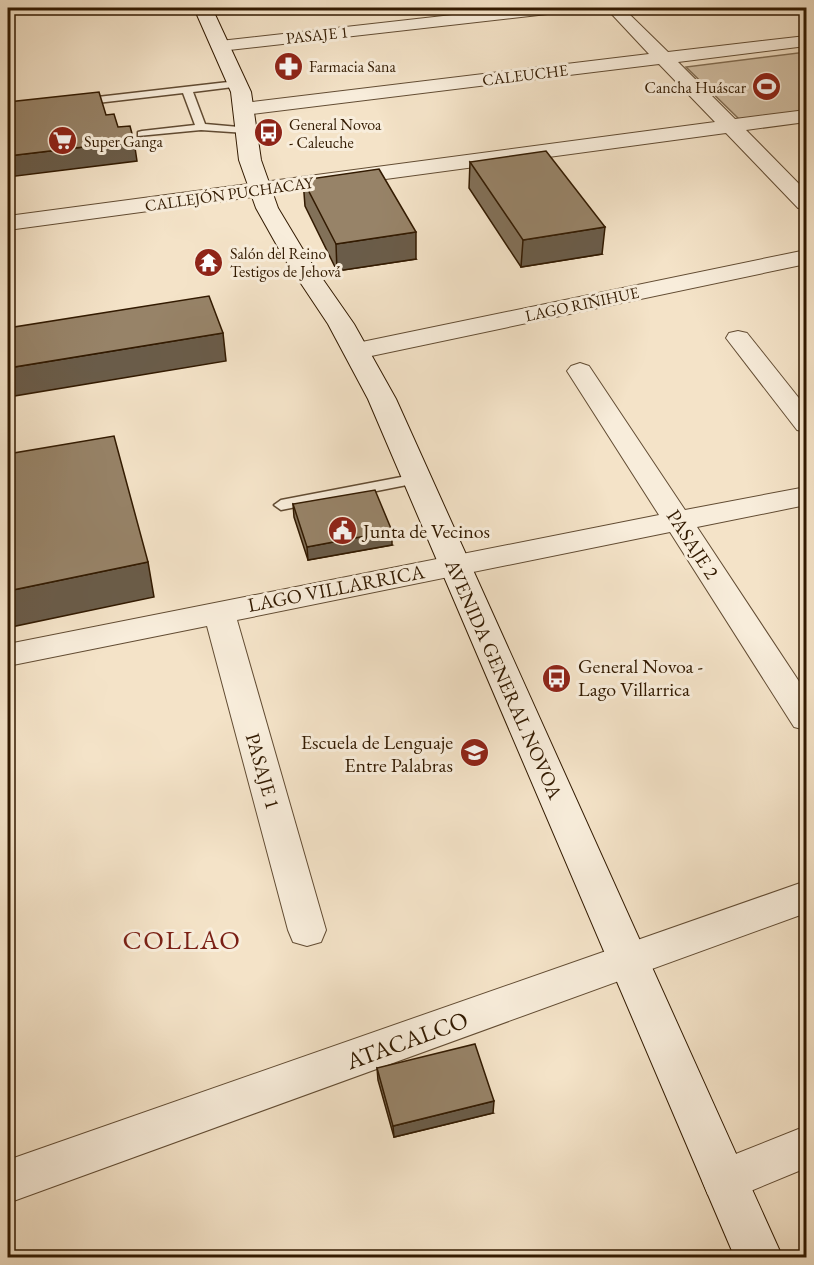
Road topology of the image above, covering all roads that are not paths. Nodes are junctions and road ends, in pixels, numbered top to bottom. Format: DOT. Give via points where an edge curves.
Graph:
graph roads {
  1 [pos="203,8"];
  2 [pos="556,8"];
  3 [pos="646,8"];
  4 [pos="615,9"];
  5 [pos="807,41"];
  6 [pos="220,45"];
  7 [pos="664,58"];
  8 [pos="237,84"];
  9 [pos="187,90"];
  10 [pos="64,104"];
  11 [pos="807,116"];
  12 [pos="245,119"];
  13 [pos="731,126"];
  14 [pos="201,127"];
  15 [pos="142,134"];
  16 [pos="259,189"];
  17 [pos="807,203"];
  18 [pos="8,223"];
  19 [pos="807,257"];
  20 [pos="738,338"];
  21 [pos="357,351"];
  22 [pos="580,371"];
  23 [pos="807,424"];
  24 [pos="417,479"];
  25 [pos="807,496"];
  26 [pos="280,505"];
  27 [pos="678,521"];
  28 [pos="454,565"];
  29 [pos="219,612"];
  30 [pos="8,655"];
  31 [pos="807,718"];
  32 [pos="807,897"];
  33 [pos="307,930"];
  34 [pos="628,962"];
  35 [pos="807,1147"];
  36 [pos="724,1180"];
  37 [pos="8,1182"];
  38 [pos="759,1257"];
  1 -- 6 [label="main road, AVENIDA GENERAL NOVOA"];
  2 -- 6 [label="street, PASAJE 1"];
  3 -- 4 [label="lane"];
  4 -- 7 [label="street"];
  5 -- 7 [label="street, CALEUCHE"];
  6 -- 8 [label="main road, AVENIDA GENERAL NOVOA"];
  7 -- 12 [label="street, CALEUCHE"];
  7 -- 13 [label="street"];
  8 -- 9 [label="lane"];
  8 -- 12 [label="main road, AVENIDA GENERAL NOVOA"];
  9 -- 10 [label="lane"];
  9 -- 14 [label="lane"];
  11 -- 13 [label="street, CALLEJÓN PUCHACAY"];
  12 -- 14 [label="lane"];
  12 -- 16 [label="main road, AVENIDA GENERAL NOVOA" via="250,160"];
  13 -- 16 [label="street, CALLEJÓN PUCHACAY"];
  13 -- 17 [label="street"];
  14 -- 15 [label="lane"];
  16 -- 18 [label="street, CALLEJÓN PUCHACAY"];
  16 -- 21 [label="main road, AVENIDA GENERAL NOVOA" via="281,234"];
  19 -- 21 [label="street, LAGO RIÑIHUE"];
  20 -- 23 [label="street"];
  21 -- 24 [label="main road, AVENIDA GENERAL NOVOA"];
  22 -- 27 [label="street, PASAJE 2"];
  24 -- 26 [label="lane"];
  24 -- 28 [label="main road, AVENIDA GENERAL NOVOA"];
  25 -- 27 [label="street, LAGO VILLARRICA"];
  27 -- 28 [label="street, LAGO VILLARRICA"];
  27 -- 31 [label="street, PASAJE 2"];
  28 -- 29 [label="street, LAGO VILLARRICA"];
  28 -- 34 [label="main road, AVENIDA GENERAL NOVOA"];
  29 -- 30 [label="street, LAGO VILLARRICA"];
  29 -- 33 [label="street, PASAJE 1"];
  32 -- 34 [label="street, ATACALCO"];
  34 -- 36 [label="main road, AVENIDA GENERAL NOVOA"];
  34 -- 37 [label="street, ATACALCO"];
  35 -- 36 [label="street"];
  36 -- 38 [label="main road, AVENIDA GENERAL NOVOA"];
}
